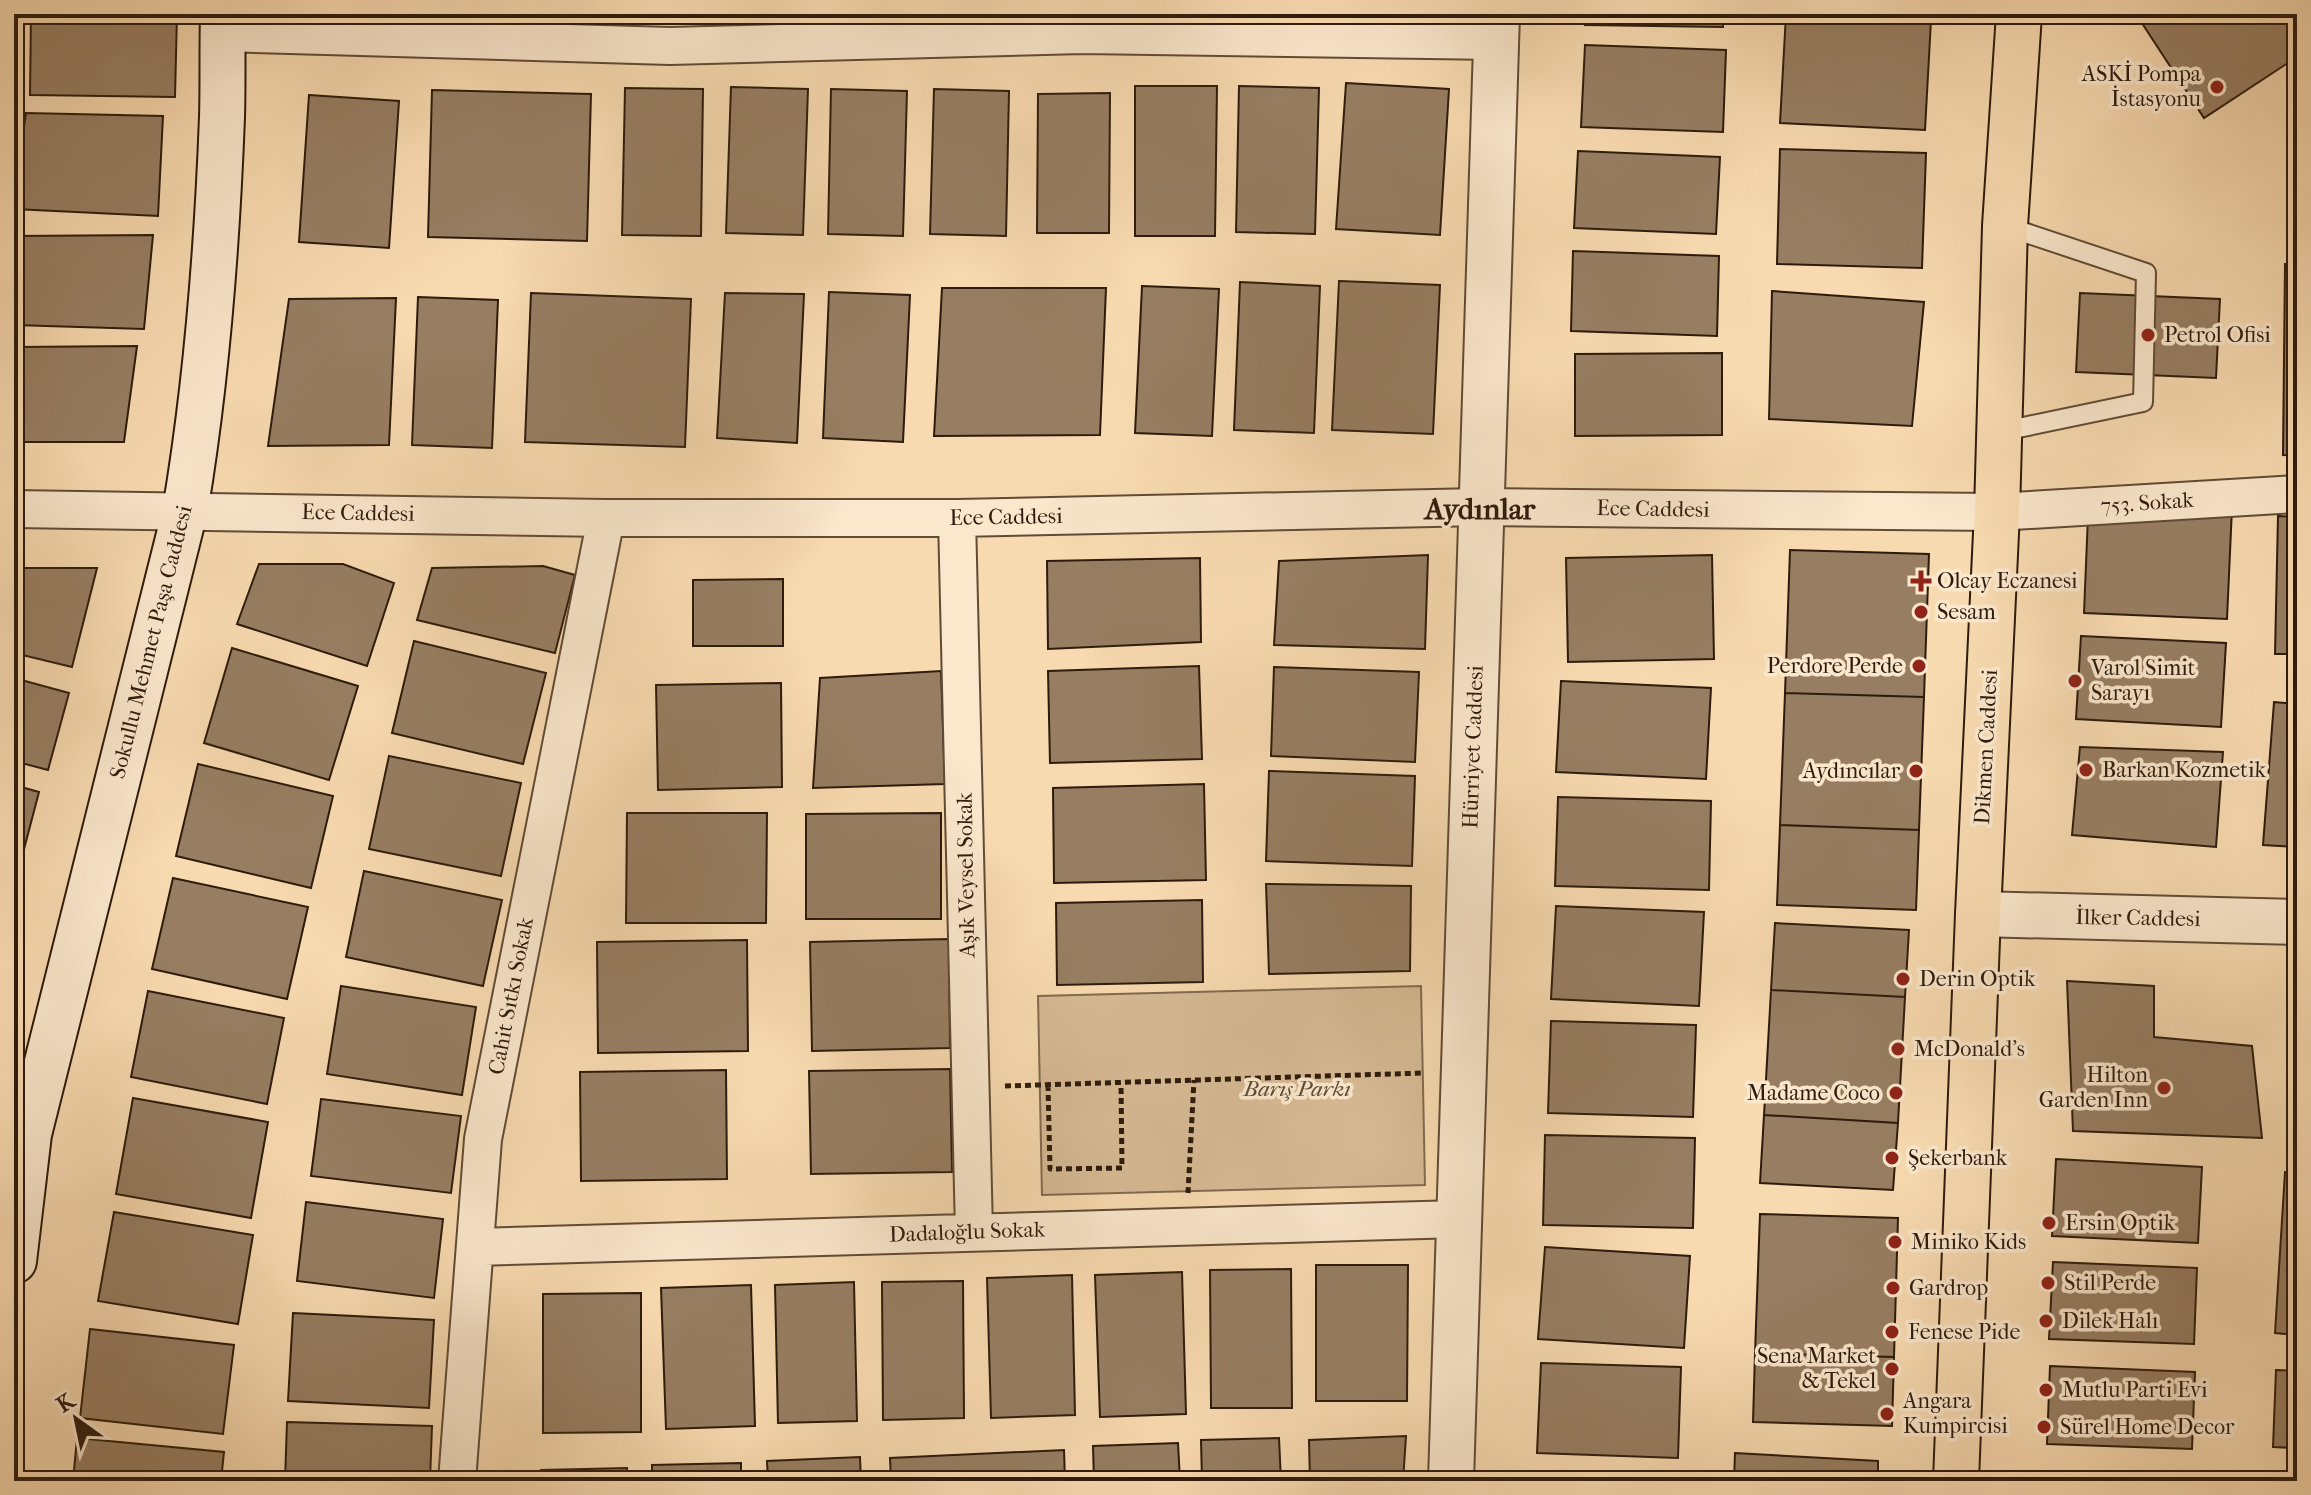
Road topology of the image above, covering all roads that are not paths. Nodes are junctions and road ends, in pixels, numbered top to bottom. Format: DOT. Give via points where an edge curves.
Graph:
graph roads {
  1 [pos="2019,14"];
  2 [pos="223,23"];
  3 [pos="1083,24"];
  4 [pos="1497,28"];
  5 [pos="669,30"];
  6 [pos="2005,226"];
  7 [pos="1999,432"];
  8 [pos="2297,494"];
  9 [pos="1480,507"];
  10 [pos="14,509"];
  11 [pos="185,511"];
  12 [pos="1997,512"];
  13 [pos="606,518"];
  14 [pos="957,518"];
  15 [pos="1978,914"];
  16 [pos="2297,922"];
  17 [pos="1459,1219"];
  18 [pos="974,1232"];
  19 [pos="475,1247"];
  20 [pos="14,1261"];
  21 [pos="457,1481"];
  22 [pos="1451,1481"];
  23 [pos="1956,1481"];
  1 -- 6 [label="main road, Dikmen Caddesi"];
  2 -- 5 [label="street"];
  2 -- 11 [label="street, Sokullu Mehmet Paşa Caddesi" via="210,300"];
  3 -- 4 [label="street"];
  3 -- 5 [label="street"];
  4 -- 9 [label="street, Hürriyet Caddesi"];
  6 -- 7 [label="main road, Dikmen Caddesi"];
  6 -- 7 [label="lane" via="2146,273 2143,402"];
  7 -- 12 [label="main road, Dikmen Caddesi"];
  8 -- 12 [label="street, 753. Sokak"];
  9 -- 12 [label="street, Ece Caddesi"];
  9 -- 14 [label="street, Ece Caddesi"];
  9 -- 17 [label="street, Hürriyet Caddesi"];
  10 -- 11 [label="street, Ece Caddesi"];
  11 -- 13 [label="street, Ece Caddesi"];
  11 -- 20 [label="street, Sokullu Mehmet Paşa Caddesi" via="29,1134"];
  12 -- 15 [label="main road, Dikmen Caddesi"];
  13 -- 14 [label="street, Ece Caddesi"];
  13 -- 19 [label="street, Cahit Sıtkı Sokak" via="483,1139"];
  14 -- 18 [label="street, Aşık Veysel Sokak"];
  15 -- 16 [label="street, İlker Caddesi"];
  15 -- 23 [label="main road, Dikmen Caddesi"];
  17 -- 18 [label="street, Dadaloğlu Sokak"];
  17 -- 22 [label="street, Hürriyet Caddesi"];
  18 -- 19 [label="street, Dadaloğlu Sokak"];
  19 -- 21 [label="street, Cahit Sıtkı Sokak"];
}
